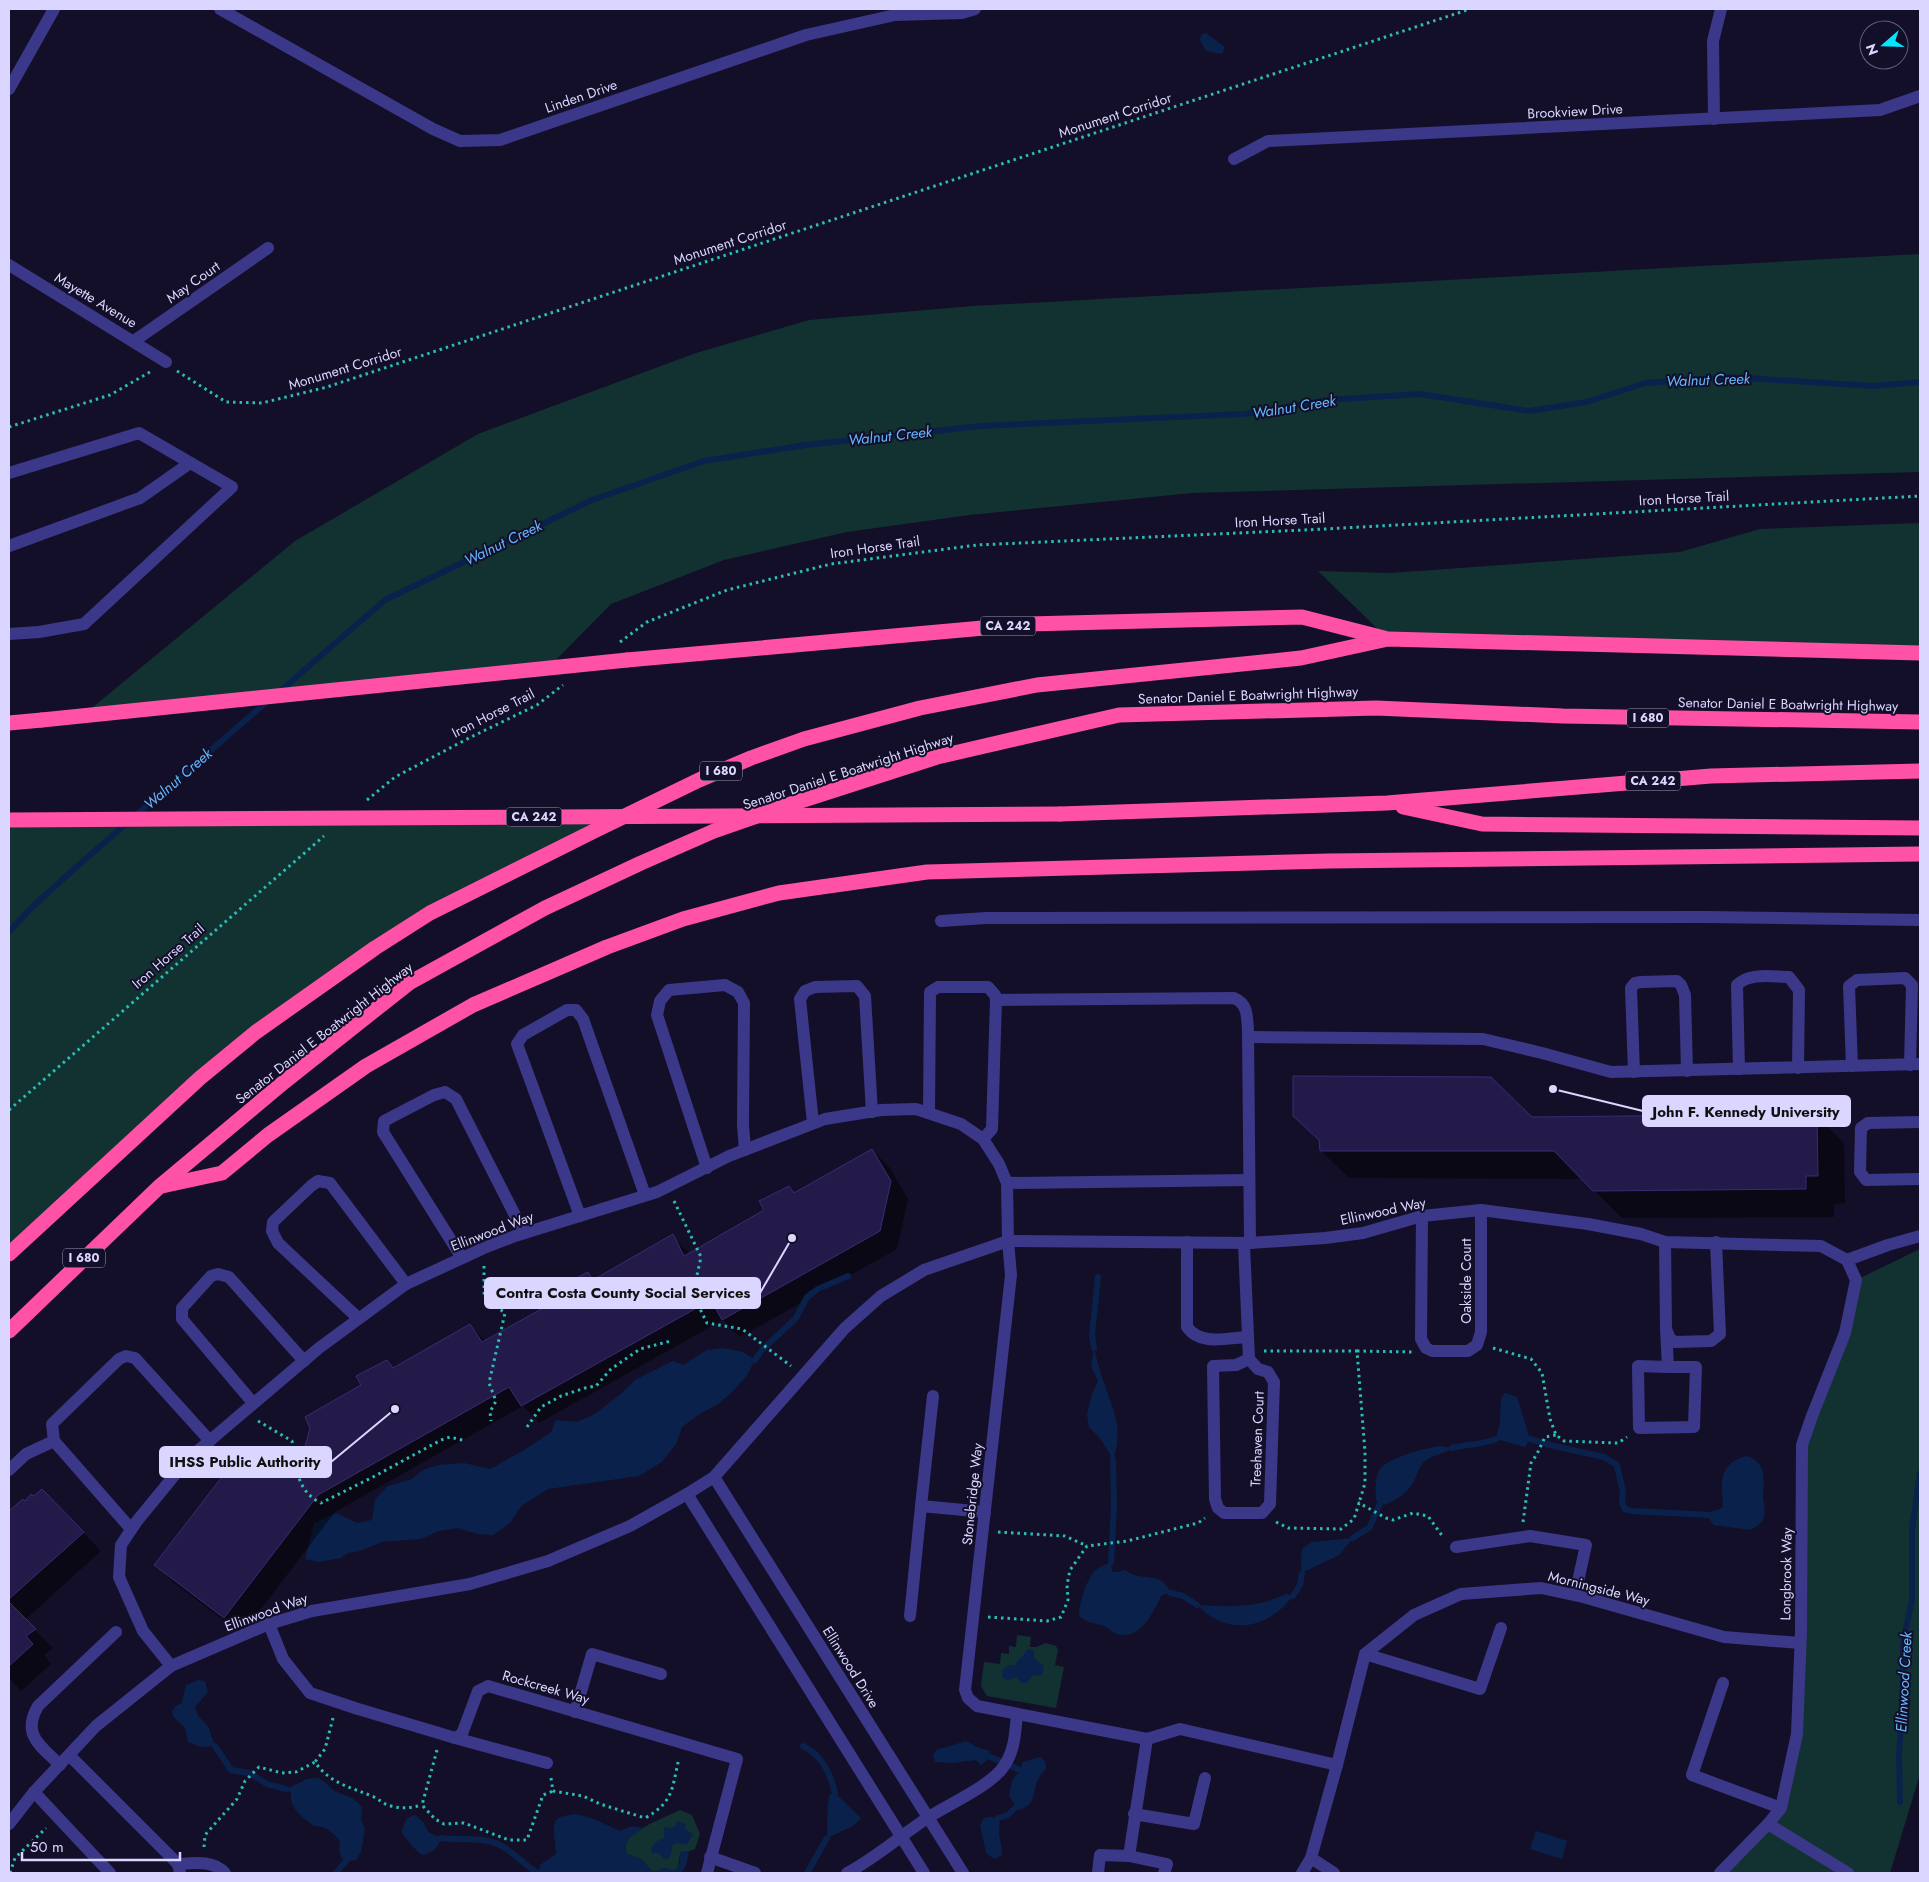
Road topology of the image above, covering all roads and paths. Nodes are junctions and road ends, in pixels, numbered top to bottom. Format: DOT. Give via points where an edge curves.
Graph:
graph roads {
  1 [pos="54,9"];
  2 [pos="220,9"];
  3 [pos="975,9"];
  4 [pos="1470,9"];
  5 [pos="1721,9"];
  6 [pos="9,89"];
  7 [pos="1920,96"];
  8 [pos="1714,119"];
  9 [pos="1234,159"];
  10 [pos="268,248"];
  11 [pos="9,265"];
  12 [pos="134,340"];
  13 [pos="166,362"];
  14 [pos="9,427"];
  15 [pos="190,463"];
  16 [pos="9,473"];
  17 [pos="1920,496"];
  18 [pos="9,546"];
  19 [pos="9,634"];
  20 [pos="1388,639"];
  21 [pos="617,644"];
  22 [pos="1920,653"];
  23 [pos="565,684"];
  24 [pos="1920,722"];
  25 [pos="9,723"];
  26 [pos="1920,771"];
  27 [pos="1387,803"];
  28 [pos="360,806"];
  29 [pos="9,820"];
  30 [pos="1920,828"];
  31 [pos="331,830"];
  32 [pos="1920,854"];
  33 [pos="1920,920"];
  34 [pos="941,921"];
  35 [pos="996,1000"];
  36 [pos="1248,1037"];
  37 [pos="1915,1065"];
  38 [pos="1852,1066"];
  39 [pos="1798,1068"];
  40 [pos="1739,1069"];
  41 [pos="1687,1071"];
  42 [pos="1634,1072"];
  43 [pos="9,1110"];
  44 [pos="872,1112"];
  45 [pos="930,1113"];
  46 [pos="1920,1122"];
  47 [pos="813,1123"];
  48 [pos="983,1139"];
  49 [pos="745,1150"];
  50 [pos="707,1168"];
  51 [pos="1920,1179"];
  52 [pos="1249,1180"];
  53 [pos="1007,1183"];
  54 [pos="160,1186"];
  55 [pos="667,1187"];
  56 [pos="645,1195"];
  57 [pos="1481,1210"];
  58 [pos="580,1216"];
  59 [pos="1422,1216"];
  60 [pos="524,1233"];
  61 [pos="1920,1236"];
  62 [pos="1008,1240"];
  63 [pos="1187,1242"];
  64 [pos="1665,1242"];
  65 [pos="1716,1242"];
  66 [pos="1247,1243"];
  67 [pos="484,1248"];
  68 [pos="9,1254"];
  69 [pos="462,1258"];
  70 [pos="1847,1260"];
  71 [pos="406,1284"];
  72 [pos="358,1318"];
  73 [pos="1666,1329"];
  74 [pos="9,1330"];
  75 [pos="1247,1337"];
  76 [pos="671,1341"];
  77 [pos="1477,1345"];
  78 [pos="1426,1348"];
  79 [pos="1357,1351"];
  80 [pos="1249,1355"];
  81 [pos="304,1361"];
  82 [pos="1668,1367"];
  83 [pos="804,1376"];
  84 [pos="933,1396"];
  85 [pos="248,1407"];
  86 [pos="491,1421"];
  87 [pos="527,1427"];
  88 [pos="1639,1428"];
  89 [pos="1556,1435"];
  90 [pos="210,1440"];
  91 [pos="54,1441"];
  92 [pos="466,1441"];
  93 [pos="9,1470"];
  94 [pos="714,1477"];
  95 [pos="687,1494"];
  96 [pos="1359,1503"];
  97 [pos="921,1506"];
  98 [pos="1218,1508"];
  99 [pos="985,1512"];
  100 [pos="1262,1513"];
  101 [pos="131,1529"];
  102 [pos="983,1531"];
  103 [pos="1522,1537"];
  104 [pos="1088,1546"];
  105 [pos="1456,1547"];
  106 [pos="1575,1595"];
  107 [pos="910,1616"];
  108 [pos="973,1616"];
  109 [pos="269,1624"];
  110 [pos="1501,1628"];
  111 [pos="116,1632"];
  112 [pos="1800,1643"];
  113 [pos="1365,1654"];
  114 [pos="171,1666"];
  115 [pos="661,1674"];
  116 [pos="1723,1683"];
  117 [pos="337,1702"];
  118 [pos="575,1712"];
  119 [pos="1017,1715"];
  120 [pos="442,1734"];
  121 [pos="455,1738"];
  122 [pos="1147,1739"];
  123 [pos="683,1743"];
  124 [pos="70,1756"];
  125 [pos="315,1762"];
  126 [pos="547,1763"];
  127 [pos="60,1765"];
  128 [pos="1338,1766"];
  129 [pos="1205,1778"];
  130 [pos="553,1791"];
  131 [pos="34,1792"];
  132 [pos="422,1805"];
  133 [pos="1781,1808"];
  134 [pos="57,1817"];
  135 [pos="928,1818"];
  136 [pos="1133,1818"];
  137 [pos="9,1824"];
  138 [pos="1768,1824"];
  139 [pos="901,1838"];
  140 [pos="1129,1856"];
  141 [pos="710,1858"];
  142 [pos="1310,1858"];
  143 [pos="203,1863"];
  144 [pos="179,1869"];
  145 [pos="10,1873"];
  146 [pos="110,1873"];
  147 [pos="225,1873"];
  148 [pos="707,1873"];
  149 [pos="755,1873"];
  150 [pos="847,1873"];
  151 [pos="924,1873"];
  152 [pos="963,1873"];
  153 [pos="1098,1873"];
  154 [pos="1164,1873"];
  155 [pos="1302,1873"];
  156 [pos="1334,1873"];
  157 [pos="1720,1873"];
  158 [pos="1848,1873"];
  1 -- 6 [label="street"];
  2 -- 3 [label="street, Linden Drive" via="433,129 460,140 500,140 806,35 895,15 962,13"];
  4 -- 13 [label="path, Monument Corridor" via="327,387 262,403 226,402"];
  5 -- 8 [label="street" via="1713,41"];
  7 -- 8 [label="street, Brookview Drive" via="1880,110"];
  8 -- 9 [label="street, Brookview Drive" via="1268,141"];
  10 -- 12 [label="street, May Court"];
  11 -- 12 [label="street, Mayette Avenue"];
  12 -- 13 [label="street, Mayette Avenue"];
  13 -- 14 [label="path" via="110,395"];
  15 -- 16 [label="street" via="139,434"];
  15 -- 18 [label="street" via="140,498"];
  15 -- 19 [label="street" via="232,487 84,624"];
  17 -- 21 [label="path, Iron Horse Trail" via="977,545 831,564 726,590 647,622"];
  20 -- 22 [label="highway, Senator Daniel E Boatwright Highway / I 680"];
  20 -- 25 [label="highway, CA 242, bridge" via="1302,617 1028,624 627,660"];
  20 -- 68 [label="highway, Senator Daniel E Boatwright Highway / I 680" via="1301,658 1037,685 930,706 804,739 699,780 430,913 375,948 256,1032 200,1078"];
  23 -- 28 [label="path, Iron Horse Trail" via="537,705 395,777"];
  24 -- 54 [label="highway, Senator Daniel E Boatwright Highway / I 680" via="1563,716 1376,708 1119,715 937,757 714,831 641,862 546,908 409,983"];
  26 -- 27 [label="highway, CA 242" via="1712,776"];
  27 -- 29 [label="highway, CA 242, bridge" via="1060,814"];
  27 -- 30 [label="highway" via="1482,824"];
  31 -- 43 [label="path, Iron Horse Trail"];
  32 -- 54 [label="highway" via="1329,861 927,872 779,892 666,925 473,1005 366,1066 268,1135 222,1174"];
  33 -- 34 [label="street" via="1666,917 986,918"];
  35 -- 36 [label="street" via="1234,998 1246,1008"];
  35 -- 45 [label="street" via="988,987 938,987 930,992"];
  35 -- 48 [label="street" via="992,1129"];
  36 -- 42 [label="street" via="1483,1039 1611,1072"];
  36 -- 52 [label="street"];
  37 -- 38 [label="street"];
  37 -- 38 [label="street" via="1912,985 1905,978 1857,980 1849,986"];
  38 -- 39 [label="street"];
  39 -- 40 [label="street"];
  39 -- 40 [label="street" via="1799,990 1789,977 1751,977 1742,979 1738,984"];
  40 -- 41 [label="street"];
  41 -- 42 [label="street"];
  41 -- 42 [label="street" via="1685,995 1677,980 1635,983 1631,988"];
  44 -- 45 [label="street, Ellinwood Way" via="916,1109"];
  44 -- 47 [label="street, Ellinwood Way"];
  44 -- 47 [label="street" via="865,996 857,986 816,987 805,991 800,999"];
  45 -- 48 [label="street, Ellinwood Way" via="961,1124"];
  46 -- 51 [label="street" via="1868,1123 1861,1128 1860,1172 1866,1180"];
  47 -- 49 [label="street, Ellinwood Way"];
  48 -- 53 [label="street, Ellinwood Way"];
  49 -- 50 [label="street, Ellinwood Way"];
  49 -- 50 [label="street" via="742,1125 744,1003 738,992 725,986 669,990 660,1001 657,1015"];
  50 -- 55 [label="street, Ellinwood Way"];
  52 -- 53 [label="street"];
  52 -- 66 [label="street"];
  53 -- 62 [label="street, Ellinwood Way"];
  54 -- 74 [label="highway, Senator Daniel E Boatwright Highway / I 680"];
  55 -- 56 [label="street, Ellinwood Way"];
  55 -- 83 [label="path" via="701,1257 694,1289 696,1303 707,1323 742,1329"];
  56 -- 58 [label="street, Ellinwood Way"];
  56 -- 58 [label="street" via="583,1019 576,1010 567,1010 522,1034 517,1044"];
  57 -- 59 [label="street, Ellinwood Way"];
  57 -- 64 [label="street, Ellinwood Way" via="1588,1224"];
  57 -- 77 [label="street, Oakside Court" via="1481,1332"];
  58 -- 60 [label="street, Ellinwood Way"];
  59 -- 66 [label="street, Ellinwood Way" via="1363,1233"];
  59 -- 78 [label="street" via="1421,1338"];
  60 -- 67 [label="street, Ellinwood Way"];
  60 -- 69 [label="street" via="456,1099 445,1092 434,1095 384,1121 383,1132"];
  61 -- 70 [label="street"];
  62 -- 63 [label="street, Ellinwood Way"];
  62 -- 83 [label="street, Ellinwood Way" via="924,1270 881,1296 845,1328"];
  62 -- 99 [label="street, Stonebridge Way" via="1011,1275"];
  63 -- 66 [label="street, Ellinwood Way"];
  63 -- 75 [label="street" via="1186,1327 1202,1338"];
  64 -- 65 [label="street, Ellinwood Way"];
  64 -- 73 [label="street"];
  65 -- 70 [label="street, Ellinwood Way" via="1821,1246"];
  65 -- 73 [label="street" via="1720,1334 1711,1341 1675,1342"];
  66 -- 75 [label="street"];
  67 -- 69 [label="street, Ellinwood Way"];
  67 -- 86 [label="path" via="484,1297 505,1313 489,1384 496,1401 490,1412"];
  69 -- 71 [label="street, Ellinwood Way"];
  70 -- 112 [label="street, Longbrook Way" via="1856,1280 1845,1333 1802,1445"];
  71 -- 72 [label="street, Ellinwood Way"];
  71 -- 72 [label="street" via="330,1183 318,1181 273,1222 272,1232 278,1243"];
  72 -- 81 [label="street, Ellinwood Way"];
  73 -- 82 [label="street"];
  75 -- 80 [label="street"];
  76 -- 87 [label="path" via="640,1349 611,1369 596,1386 561,1396 541,1407"];
  77 -- 78 [label="street" via="1468,1351 1432,1351"];
  77 -- 89 [label="path" via="1531,1359 1542,1374"];
  78 -- 79 [label="path" via="1409,1353"];
  79 -- 80 [label="path"];
  79 -- 96 [label="path" via="1365,1475"];
  80 -- 98 [label="street" via="1236,1365 1213,1366 1215,1499"];
  80 -- 100 [label="street, Treehaven Court" via="1258,1369 1268,1372 1274,1382 1270,1504"];
  81 -- 85 [label="street, Ellinwood Way"];
  81 -- 85 [label="street" via="229,1277 211,1276 182,1308 182,1319"];
  82 -- 88 [label="street" via="1638,1366"];
  82 -- 88 [label="street" via="1696,1366 1694,1427"];
  83 -- 94 [label="street, Ellinwood Way"];
  84 -- 97 [label="street"];
  85 -- 90 [label="street, Ellinwood Way"];
  85 -- 92 [label="path" via="292,1441 300,1484 311,1498 321,1503 441,1440 450,1437"];
  88 -- 89 [label="path" via="1618,1443 1564,1441"];
  89 -- 103 [label="path" via="1545,1437 1531,1462"];
  90 -- 91 [label="street" via="134,1358 126,1356 118,1359 52,1424"];
  90 -- 101 [label="street, Ellinwood Way" via="187,1460"];
  91 -- 93 [label="street" via="26,1454"];
  91 -- 101 [label="street"];
  94 -- 95 [label="street, Ellinwood Way"];
  94 -- 135 [label="street, Ellinwood Drive"];
  95 -- 109 [label="street, Ellinwood Way" via="630,1526 548,1561 470,1584 312,1610"];
  95 -- 139 [label="street"];
  96 -- 100 [label="path" via="1354,1519 1341,1529 1288,1528"];
  96 -- 105 [label="path" via="1393,1520 1413,1514 1428,1516 1440,1536"];
  97 -- 99 [label="street"];
  97 -- 107 [label="street"];
  98 -- 100 [label="street" via="1224,1513"];
  98 -- 104 [label="path" via="1198,1523 1126,1541"];
  99 -- 102 [label="street, Stonebridge Way"];
  101 -- 114 [label="street, Ellinwood Way" via="121,1545 119,1577 143,1631"];
  102 -- 104 [label="path" via="1065,1536"];
  102 -- 108 [label="street, Stonebridge Way"];
  103 -- 105 [label="street"];
  103 -- 106 [label="street" via="1586,1545"];
  104 -- 108 [label="path" via="1070,1570 1068,1600 1062,1617 1047,1621"];
  106 -- 112 [label="street, Morningside Way" via="1724,1637"];
  106 -- 113 [label="street, Morningside Way" via="1541,1588 1461,1594 1414,1615"];
  108 -- 119 [label="street, Stonebridge Way" via="965,1690 968,1698 977,1706"];
  109 -- 114 [label="street, Ellinwood Way"];
  109 -- 117 [label="street" via="283,1660 310,1693"];
  110 -- 113 [label="street" via="1480,1689"];
  111 -- 127 [label="street" via="38,1706 32,1717 31,1730 36,1741"];
  112 -- 133 [label="street, Longbrook Way" via="1797,1734"];
  113 -- 128 [label="street"];
  114 -- 124 [label="street, Ellinwood Way" via="96,1726"];
  115 -- 118 [label="street" via="592,1654"];
  116 -- 133 [label="street" via="1692,1775"];
  117 -- 120 [label="street"];
  117 -- 125 [label="path" via="325,1749"];
  118 -- 121 [label="street, Rockcreek Way" via="488,1686 478,1691 462,1734"];
  118 -- 123 [label="street, Rockcreek Way"];
  119 -- 122 [label="street, Stonebridge Way"];
  119 -- 135 [label="street" via="1012,1751 1003,1768 990,1780"];
  120 -- 121 [label="street"];
  120 -- 132 [label="path"];
  121 -- 126 [label="street"];
  122 -- 128 [label="street, Stonebridge Way" via="1180,1729"];
  122 -- 136 [label="street"];
  123 -- 130 [label="path" via="669,1798 658,1811 645,1818 582,1796"];
  123 -- 141 [label="street, Rockcreek Way" via="737,1759"];
  124 -- 127 [label="street, Ellinwood Way"];
  124 -- 144 [label="street"];
  125 -- 132 [label="path" via="334,1782 377,1798 388,1806 406,1809"];
  125 -- 143 [label="path" via="296,1772 282,1773 259,1767 245,1781 237,1799 205,1835"];
  126 -- 130 [label="path"];
  127 -- 131 [label="street, Ellinwood Way"];
  128 -- 142 [label="street"];
  129 -- 136 [label="street" via="1194,1824"];
  130 -- 132 [label="path" via="543,1795 527,1840 509,1840 464,1823 444,1824 435,1820"];
  131 -- 134 [label="street"];
  131 -- 137 [label="street, Ellinwood Way"];
  133 -- 138 [label="street, Longbrook Way"];
  134 -- 145 [label="path" via="15,1858"];
  134 -- 146 [label="street"];
  135 -- 139 [label="street"];
  135 -- 152 [label="street, Ellinwood Drive"];
  136 -- 140 [label="street"];
  138 -- 157 [label="street, Longbrook Way"];
  138 -- 158 [label="street"];
  139 -- 150 [label="street"];
  139 -- 151 [label="street"];
  140 -- 153 [label="street" via="1100,1855"];
  140 -- 154 [label="street" via="1166,1864"];
  141 -- 148 [label="street"];
  141 -- 149 [label="street"];
  142 -- 155 [label="street"];
  142 -- 156 [label="street"];
  143 -- 144 [label="street"];
  143 -- 147 [label="street"];
}
